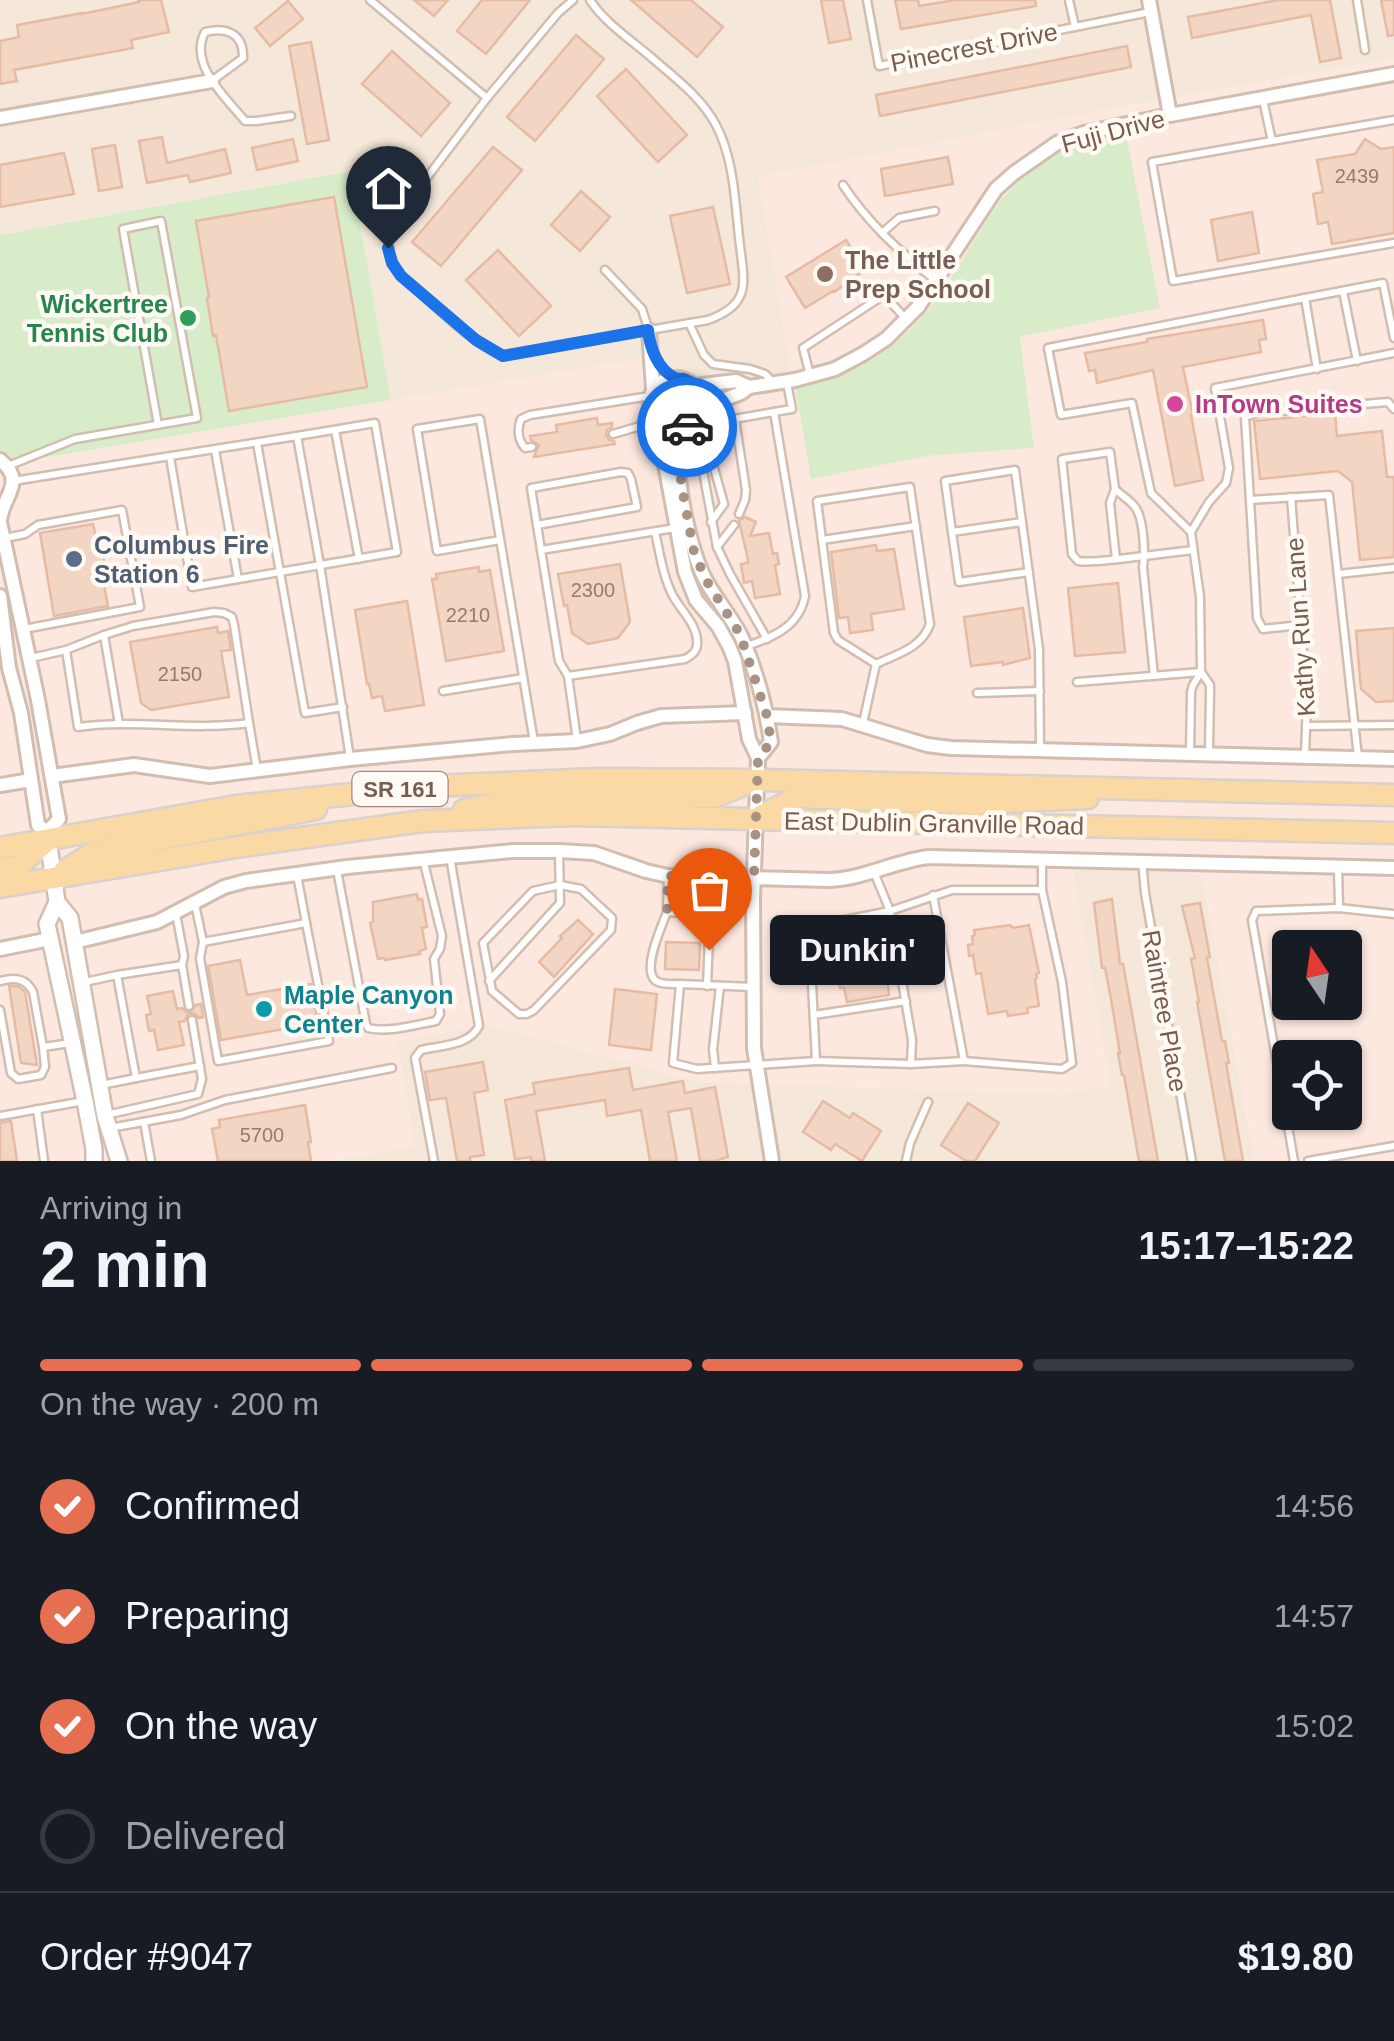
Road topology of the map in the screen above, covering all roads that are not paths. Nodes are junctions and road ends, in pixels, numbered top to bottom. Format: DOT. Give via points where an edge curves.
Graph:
graph roads {
  1 [pos="370,0"];
  2 [pos="572,0"];
  3 [pos="590,0"];
  4 [pos="867,0"];
  5 [pos="1070,0"];
  6 [pos="1356,0"];
  7 [pos="1151,6"];
  8 [pos="1074,27"];
  9 [pos="1365,50"];
  10 [pos="1394,74"];
  11 [pos="212,81"];
  12 [pos="487,98"];
  13 [pos="1262,98"];
  14 [pos="1170,115"];
  15 [pos="291,116"];
  16 [pos="0,118"];
  17 [pos="1394,120"];
  18 [pos="1272,142"];
  19 [pos="843,185"];
  20 [pos="936,211"];
  21 [pos="882,233"];
  22 [pos="1394,243"];
  23 [pos="605,270"];
  24 [pos="936,281"];
  25 [pos="1344,291"];
  26 [pos="1305,298"];
  27 [pos="906,320"];
  28 [pos="689,323"];
  29 [pos="648,330"];
  30 [pos="1394,338"];
  31 [pos="650,351"];
  32 [pos="1394,354"];
  33 [pos="1357,361"];
  34 [pos="1316,368"];
  35 [pos="810,377"];
  36 [pos="673,378"];
  37 [pos="781,382"];
  38 [pos="694,386"];
  39 [pos="749,387"];
  40 [pos="652,393"];
  41 [pos="699,409"];
  42 [pos="1394,409"];
  43 [pos="774,412"];
  44 [pos="656,419"];
  45 [pos="735,419"];
  46 [pos="690,423"];
  47 [pos="706,424"];
  48 [pos="158,425"];
  49 [pos="335,430"];
  50 [pos="613,434"];
  51 [pos="296,436"];
  52 [pos="257,443"];
  53 [pos="532,447"];
  54 [pos="215,450"];
  55 [pos="170,457"];
  56 [pos="2,461"];
  57 [pos="13,480"];
  58 [pos="1115,490"];
  59 [pos="1291,498"];
  60 [pos="1250,500"];
  61 [pos="2,503"];
  62 [pos="738,514"];
  63 [pos="0,521"];
  64 [pos="711,522"];
  65 [pos="1022,522"];
  66 [pos="537,524"];
  67 [pos="734,524"];
  68 [pos="916,526"];
  69 [pos="676,528"];
  70 [pos="656,532"];
  71 [pos="952,532"];
  72 [pos="1192,532"];
  73 [pos="2,538"];
  74 [pos="500,540"];
  75 [pos="822,540"];
  76 [pos="717,547"];
  77 [pos="541,550"];
  78 [pos="1194,550"];
  79 [pos="1145,556"];
  80 [pos="359,558"];
  81 [pos="1116,559"];
  82 [pos="320,565"];
  83 [pos="1394,568"];
  84 [pos="280,572"];
  85 [pos="1029,572"];
  86 [pos="1338,574"];
  87 [pos="238,579"];
  88 [pos="0,596"];
  89 [pos="1302,625"];
  90 [pos="23,629"];
  91 [pos="104,634"];
  92 [pos="767,639"];
  93 [pos="746,647"];
  94 [pos="66,650"];
  95 [pos="30,658"];
  96 [pos="876,664"];
  97 [pos="1202,672"];
  98 [pos="568,676"];
  99 [pos="1154,676"];
  100 [pos="523,678"];
  101 [pos="1077,682"];
  102 [pos="1040,690"];
  103 [pos="443,691"];
  104 [pos="977,693"];
  105 [pos="343,707"];
  106 [pos="745,713"];
  107 [pos="767,716"];
  108 [pos="249,723"];
  109 [pos="120,724"];
  110 [pos="862,724"];
  111 [pos="1394,725"];
  112 [pos="1306,726"];
  113 [pos="1354,726"];
  114 [pos="578,741"];
  115 [pos="534,744"];
  116 [pos="1040,749"];
  117 [pos="1190,753"];
  118 [pos="1209,754"];
  119 [pos="1304,756"];
  120 [pos="758,758"];
  121 [pos="1358,758"];
  122 [pos="350,759"];
  123 [pos="1394,759"];
  124 [pos="257,770"];
  125 [pos="52,776"];
  126 [pos="31,780"];
  127 [pos="757,780"];
  128 [pos="0,785"];
  129 [pos="430,786"];
  130 [pos="1164,789"];
  131 [pos="1394,795"];
  132 [pos="755,819"];
  133 [pos="423,821"];
  134 [pos="1394,833"];
  135 [pos="47,836"];
  136 [pos="0,848"];
  137 [pos="560,851"];
  138 [pos="450,856"];
  139 [pos="424,859"];
  140 [pos="1042,859"];
  141 [pos="1142,861"];
  142 [pos="1338,867"];
  143 [pos="1394,868"];
  144 [pos="0,869"];
  145 [pos="336,869"];
  146 [pos="874,872"];
  147 [pos="297,874"];
  148 [pos="668,876"];
  149 [pos="54,878"];
  150 [pos="754,878"];
  151 [pos="560,885"];
  152 [pos="0,886"];
  153 [pos="1042,890"];
  154 [pos="933,895"];
  155 [pos="57,902"];
  156 [pos="195,902"];
  157 [pos="1339,908"];
  158 [pos="890,911"];
  159 [pos="667,912"];
  160 [pos="176,913"];
  161 [pos="1394,914"];
  162 [pos="306,923"];
  163 [pos="50,939"];
  164 [pos="75,942"];
  165 [pos="204,942"];
  166 [pos="0,950"];
  167 [pos="182,965"];
  168 [pos="117,975"];
  169 [pos="0,981"];
  170 [pos="82,982"];
  171 [pos="488,982"];
  172 [pos="680,984"];
  173 [pos="707,986"];
  174 [pos="720,986"];
  175 [pos="753,986"];
  176 [pos="906,1001"];
  177 [pos="190,1006"];
  178 [pos="0,1010"];
  179 [pos="814,1015"];
  180 [pos="192,1020"];
  181 [pos="72,1042"];
  182 [pos="43,1047"];
  183 [pos="816,1060"];
  184 [pos="964,1062"];
  185 [pos="911,1064"];
  186 [pos="200,1066"];
  187 [pos="757,1066"];
  188 [pos="392,1068"];
  189 [pos="715,1068"];
  190 [pos="136,1078"];
  191 [pos="100,1085"];
  192 [pos="85,1101"];
  193 [pos="928,1102"];
  194 [pos="37,1109"];
  195 [pos="0,1116"];
  196 [pos="107,1122"];
  197 [pos="144,1122"];
  198 [pos="1394,1146"];
  199 [pos="44,1161"];
  200 [pos="94,1161"];
  201 [pos="119,1161"];
  202 [pos="152,1161"];
  203 [pos="434,1161"];
  204 [pos="772,1161"];
  205 [pos="906,1161"];
  206 [pos="1192,1161"];
  207 [pos="1294,1161"];
  208 [pos="1308,1161"];
  1 -- 12 [label="lane"];
  2 -- 12 [label="lane"];
  3 -- 28 [label="lane" via="689,89 716,123 728,155 741,297 728,313"];
  4 -- 8 [label="lane, Pinecrest Drive" via="879,66"];
  5 -- 8 [label="lane, Pinecrest Drive"];
  6 -- 9 [label="lane"];
  7 -- 8 [label="lane, Pinecrest Drive"];
  7 -- 14 [label="street"];
  10 -- 13 [label="street, Fuji Drive"];
  11 -- 11 [label="lane" via="243,58 244,49 229,31 205,32 201,40"];
  11 -- 15 [label="lane" via="245,120"];
  11 -- 16 [label="street"];
  12 -- 29 [label="lane" via="388,233 401,276 503,356"];
  13 -- 14 [label="street, Fuji Drive"];
  13 -- 18 [label="lane"];
  14 -- 24 [label="street, Fuji Drive" via="1056,142 996,189"];
  17 -- 18 [label="lane"];
  18 -- 22 [label="lane" via="1152,162 1173,281"];
  19 -- 21 [label="lane"];
  20 -- 21 [label="lane" via="899,218"];
  21 -- 24 [label="lane"];
  23 -- 29 [label="lane" via="642,309"];
  24 -- 27 [label="street, Fuji Drive"];
  25 -- 26 [label="lane"];
  25 -- 30 [label="lane" via="1383,284"];
  25 -- 33 [label="lane"];
  26 -- 34 [label="lane"];
  26 -- 72 [label="lane" via="1048,348 1061,415 1132,403 1150,493"];
  27 -- 35 [label="street, Fuji Drive" via="863,354"];
  27 -- 35 [label="lane" via="884,296 803,348"];
  28 -- 29 [label="lane"];
  28 -- 37 [label="lane" via="713,364"];
  29 -- 31 [label="street"];
  31 -- 36 [label="street"];
  31 -- 40 [label="street"];
  32 -- 33 [label="lane"];
  33 -- 34 [label="lane"];
  34 -- 72 [label="lane" via="1215,388 1228,478"];
  35 -- 37 [label="street, Fuji Drive"];
  36 -- 38 [label="street"];
  36 -- 40 [label="street"];
  37 -- 39 [label="street, Fuji Drive"];
  37 -- 43 [label="lane" via="792,409"];
  38 -- 39 [label="street, Fuji Drive" via="736,381"];
  38 -- 41 [label="street"];
  39 -- 41 [label="street, Fuji Drive"];
  40 -- 44 [label="street"];
  40 -- 53 [label="lane" via="521,419 521,443"];
  41 -- 46 [label="street"];
  42 -- 60 [label="lane" via="1388,402 1244,416"];
  43 -- 45 [label="lane"];
  43 -- 92 [label="lane" via="804,596 795,620"];
  44 -- 46 [label="street" via="673,428"];
  44 -- 50 [label="lane"];
  44 -- 69 [label="street"];
  45 -- 47 [label="lane"];
  45 -- 62 [label="lane" via="746,490"];
  46 -- 93 [label="street" via="678,456 694,552"];
  47 -- 64 [label="lane" via="724,504"];
  47 -- 64 [label="lane" via="695,434"];
  48 -- 48 [label="lane" via="123,229 161,221 197,418"];
  48 -- 56 [label="lane" via="75,439"];
  49 -- 51 [label="lane"];
  49 -- 80 [label="lane"];
  49 -- 80 [label="lane" via="376,423 398,552"];
  51 -- 52 [label="lane"];
  51 -- 82 [label="lane"];
  52 -- 54 [label="lane"];
  52 -- 84 [label="lane"];
  54 -- 55 [label="lane"];
  54 -- 87 [label="lane"];
  55 -- 57 [label="lane"];
  55 -- 87 [label="lane" via="192,587"];
  56 -- 57 [label="street"];
  57 -- 61 [label="street"];
  58 -- 79 [label="lane" via="1136,507"];
  58 -- 81 [label="lane" via="1110,503"];
  58 -- 81 [label="lane" via="1110,452 1062,458 1072,554 1086,562"];
  59 -- 60 [label="lane"];
  59 -- 86 [label="lane" via="1330,495"];
  59 -- 89 [label="lane, Kathy Run Lane"];
  60 -- 89 [label="lane" via="1256,618 1263,628"];
  61 -- 63 [label="street"];
  63 -- 73 [label="street"];
  64 -- 76 [label="lane"];
  65 -- 71 [label="lane"];
  65 -- 71 [label="lane" via="1015,470 945,481"];
  65 -- 85 [label="lane"];
  66 -- 66 [label="lane" via="531,488 620,472 631,479 637,507"];
  66 -- 77 [label="lane"];
  67 -- 76 [label="lane"];
  68 -- 75 [label="lane"];
  68 -- 75 [label="lane" via="910,487 816,501"];
  68 -- 96 [label="lane" via="930,624 916,646"];
  69 -- 70 [label="lane"];
  69 -- 106 [label="street" via="696,600 730,646"];
  70 -- 77 [label="lane"];
  70 -- 98 [label="lane" via="673,596 698,647 685,659"];
  71 -- 85 [label="lane" via="959,582"];
  72 -- 78 [label="lane"];
  73 -- 90 [label="street"];
  73 -- 90 [label="lane" via="122,510 140,607"];
  74 -- 74 [label="lane" via="480,419 417,429 438,551"];
  74 -- 100 [label="lane"];
  75 -- 96 [label="lane" via="834,632"];
  76 -- 92 [label="lane"];
  77 -- 98 [label="lane" via="559,661"];
  78 -- 79 [label="lane"];
  78 -- 97 [label="lane"];
  79 -- 81 [label="lane"];
  79 -- 99 [label="lane"];
  80 -- 82 [label="lane"];
  82 -- 84 [label="lane"];
  82 -- 105 [label="lane"];
  83 -- 86 [label="lane"];
  84 -- 87 [label="lane"];
  84 -- 105 [label="lane" via="305,714"];
  85 -- 102 [label="lane"];
  86 -- 113 [label="lane"];
  88 -- 126 [label="street"];
  89 -- 112 [label="lane, Kathy Run Lane"];
  90 -- 95 [label="street"];
  91 -- 94 [label="lane"];
  91 -- 108 [label="lane" via="214,612 232,617"];
  91 -- 109 [label="lane"];
  92 -- 93 [label="lane"];
  93 -- 107 [label="street"];
  94 -- 95 [label="lane"];
  94 -- 109 [label="lane" via="78,727"];
  95 -- 125 [label="street"];
  96 -- 110 [label="lane"];
  97 -- 99 [label="lane"];
  97 -- 117 [label="lane" via="1192,685"];
  97 -- 118 [label="lane" via="1210,686"];
  98 -- 114 [label="lane"];
  99 -- 101 [label="lane"];
  100 -- 103 [label="lane"];
  100 -- 115 [label="lane"];
  102 -- 104 [label="lane"];
  102 -- 116 [label="lane"];
  105 -- 122 [label="lane"];
  106 -- 114 [label="street" via="662,716"];
  106 -- 120 [label="street"];
  107 -- 110 [label="street"];
  107 -- 120 [label="street" via="771,742"];
  108 -- 109 [label="lane"];
  108 -- 124 [label="lane"];
  110 -- 116 [label="street" via="926,745"];
  111 -- 113 [label="lane"];
  112 -- 113 [label="lane"];
  112 -- 119 [label="lane, Kathy Run Lane"];
  113 -- 121 [label="lane"];
  114 -- 115 [label="street"];
  115 -- 122 [label="street"];
  116 -- 117 [label="street"];
  117 -- 118 [label="street"];
  118 -- 119 [label="street"];
  119 -- 121 [label="street"];
  120 -- 127 [label="street"];
  121 -- 123 [label="street"];
  122 -- 124 [label="street"];
  124 -- 125 [label="street" via="210,776 134,765"];
  125 -- 135 [label="street" via="59,819"];
  126 -- 128 [label="street"];
  126 -- 135 [label="street" via="38,825"];
  127 -- 129 [label="main road, East Dublin Granville Road / SR 161"];
  127 -- 130 [label="main road, East Dublin Granville Road / SR 161"];
  127 -- 132 [label="street"];
  127 -- 133 [label="main road" via="714,797 510,800"];
  129 -- 135 [label="main road, East Dublin Granville Road / SR 161" via="236,806"];
  129 -- 149 [label="main road" via="94,852"];
  130 -- 131 [label="main road, East Dublin Granville Road / SR 161"];
  130 -- 132 [label="main road" via="1012,802 797,798"];
  132 -- 133 [label="main road, East Dublin Granville Road / SR 161" via="588,814"];
  132 -- 134 [label="main road, East Dublin Granville Road / SR 161"];
  132 -- 150 [label="street"];
  133 -- 149 [label="main road, East Dublin Granville Road / SR 161"];
  135 -- 136 [label="main road, East Dublin Granville Road / SR 161"];
  135 -- 144 [label="main road" via="18,866"];
  135 -- 149 [label="street"];
  137 -- 138 [label="street, East Dublin Granville Road"];
  137 -- 148 [label="street, East Dublin Granville Road" via="594,853"];
  137 -- 151 [label="lane"];
  138 -- 139 [label="street, East Dublin Granville Road"];
  138 -- 203 [label="lane" via="479,1026 467,1040 421,1050 415,1058"];
  139 -- 145 [label="street, East Dublin Granville Road"];
  139 -- 145 [label="lane" via="442,936 434,959 440,1014 393,1029 366,1024"];
  140 -- 141 [label="street, East Dublin Granville Road"];
  140 -- 146 [label="street, East Dublin Granville Road" via="929,857"];
  140 -- 153 [label="lane"];
  141 -- 142 [label="street, East Dublin Granville Road"];
  141 -- 206 [label="lane, Raintree Place"];
  142 -- 143 [label="street, East Dublin Granville Road"];
  142 -- 157 [label="lane"];
  145 -- 147 [label="street, East Dublin Granville Road"];
  146 -- 150 [label="street, East Dublin Granville Road" via="842,880"];
  146 -- 158 [label="lane"];
  147 -- 156 [label="street, East Dublin Granville Road" via="224,887"];
  147 -- 162 [label="lane"];
  148 -- 150 [label="street, East Dublin Granville Road"];
  148 -- 159 [label="lane"];
  149 -- 152 [label="main road, East Dublin Granville Road / SR 161"];
  149 -- 155 [label="street"];
  150 -- 175 [label="street"];
  151 -- 171 [label="lane" via="560,903"];
  151 -- 171 [label="lane" via="533,891 483,943"];
  151 -- 171 [label="lane" via="581,888 612,918 611,930 527,1014 519,1014"];
  153 -- 154 [label="lane"];
  153 -- 184 [label="lane" via="1072,1063 1062,1069"];
  154 -- 158 [label="lane"];
  154 -- 184 [label="lane"];
  155 -- 163 [label="street" via="47,924"];
  155 -- 164 [label="street" via="70,918"];
  156 -- 160 [label="street, East Dublin Granville Road"];
  156 -- 165 [label="lane"];
  157 -- 161 [label="lane"];
  157 -- 207 [label="lane" via="1256,911 1252,920"];
  158 -- 176 [label="lane"];
  158 -- 179 [label="lane" via="810,927"];
  159 -- 172 [label="lane" via="650,972 659,983"];
  159 -- 173 [label="lane" via="710,915"];
  160 -- 164 [label="street, East Dublin Granville Road"];
  160 -- 167 [label="lane"];
  162 -- 165 [label="lane"];
  162 -- 165 [label="lane" via="329,1040 218,1061 200,958"];
  163 -- 166 [label="street"];
  163 -- 181 [label="street"];
  164 -- 170 [label="street"];
  167 -- 168 [label="lane"];
  167 -- 177 [label="lane"];
  168 -- 170 [label="lane"];
  168 -- 190 [label="lane"];
  169 -- 182 [label="lane" via="29,984"];
  170 -- 191 [label="street"];
  172 -- 173 [label="lane"];
  172 -- 189 [label="lane" via="674,1063"];
  173 -- 174 [label="lane"];
  174 -- 175 [label="lane"];
  174 -- 189 [label="lane"];
  175 -- 187 [label="street"];
  176 -- 179 [label="lane"];
  176 -- 185 [label="lane"];
  178 -- 182 [label="lane" via="11,1073 18,1079 40,1075"];
  179 -- 183 [label="lane"];
  180 -- 186 [label="lane"];
  181 -- 182 [label="lane"];
  181 -- 192 [label="street"];
  183 -- 185 [label="lane"];
  183 -- 187 [label="lane"];
  184 -- 185 [label="lane"];
  186 -- 190 [label="lane"];
  186 -- 196 [label="lane" via="198,1094"];
  187 -- 189 [label="lane"];
  187 -- 204 [label="street"];
  188 -- 197 [label="lane"];
  190 -- 191 [label="lane"];
  191 -- 196 [label="street"];
  192 -- 194 [label="lane"];
  192 -- 200 [label="street"];
  193 -- 205 [label="lane"];
  194 -- 195 [label="lane"];
  194 -- 199 [label="lane"];
  196 -- 197 [label="lane"];
  196 -- 201 [label="street"];
  197 -- 202 [label="lane"];
  198 -- 208 [label="lane"];
}
